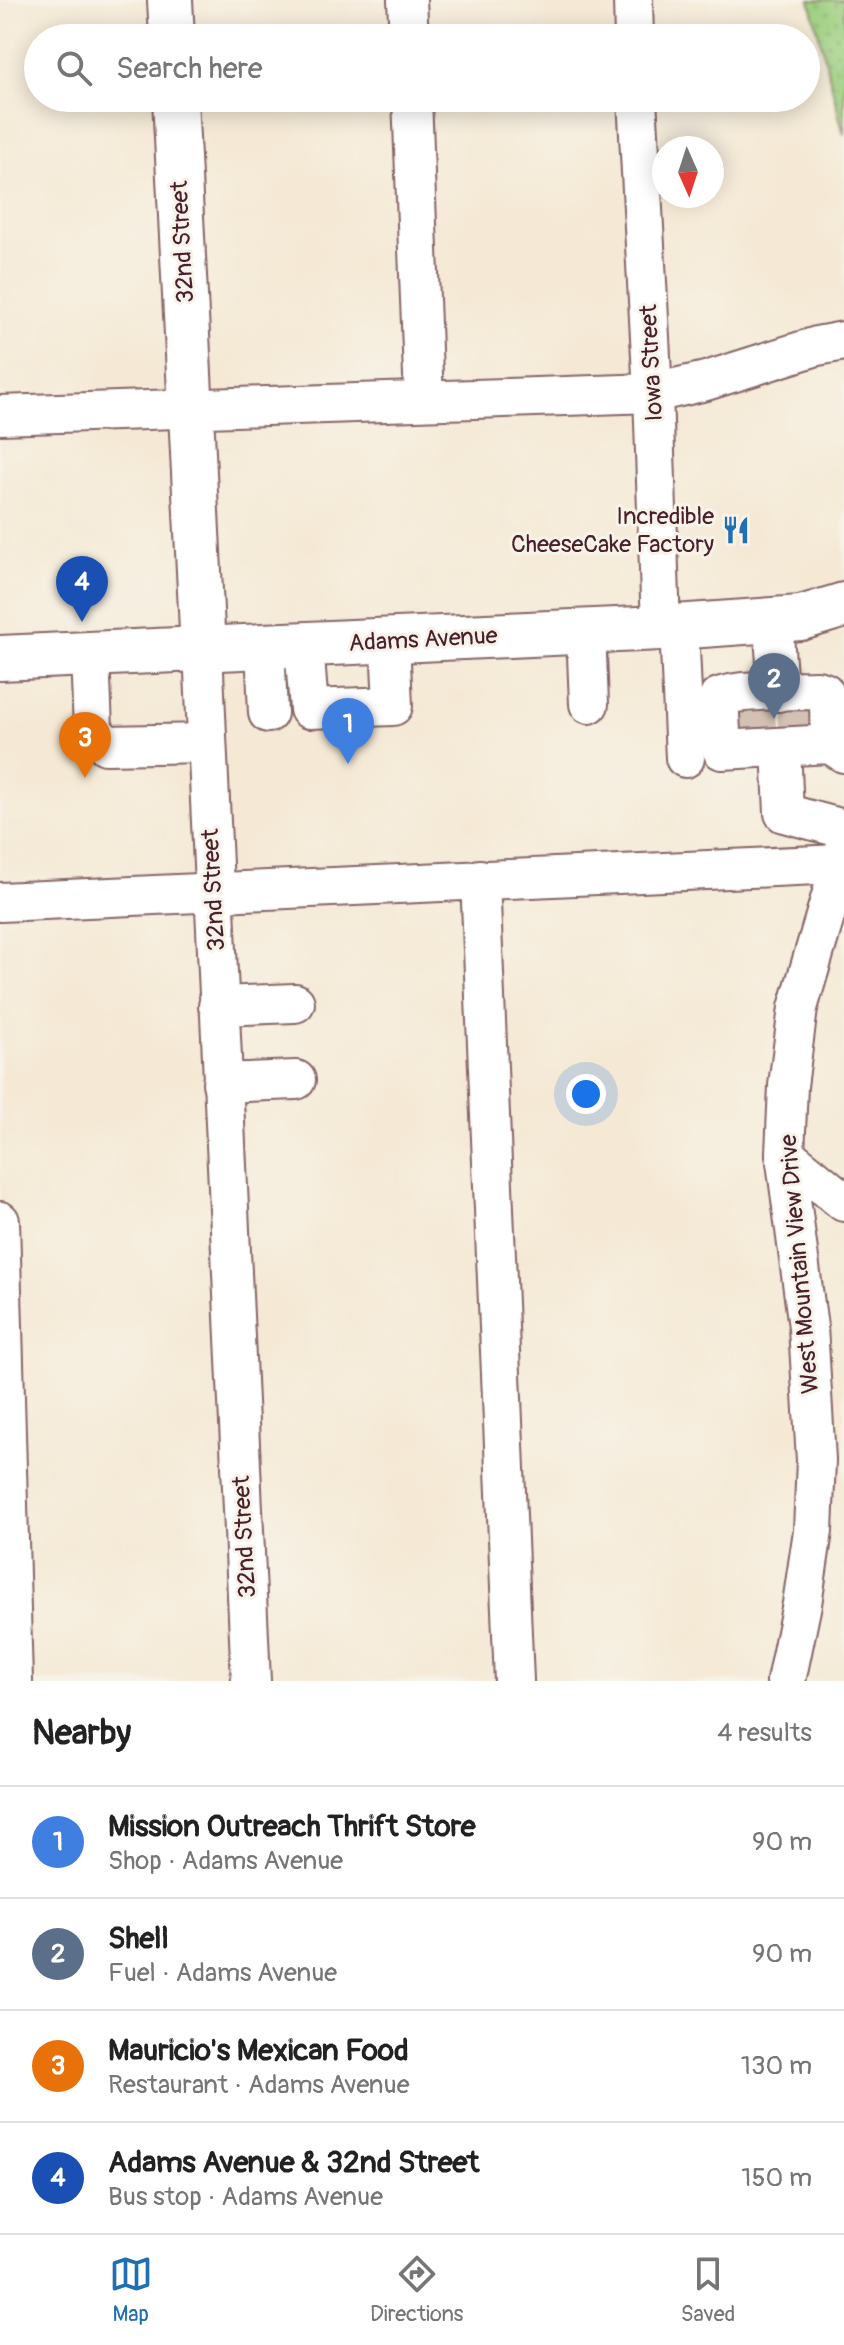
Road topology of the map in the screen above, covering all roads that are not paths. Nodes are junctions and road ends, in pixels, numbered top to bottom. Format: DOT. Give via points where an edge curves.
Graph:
graph roads {
  1 [pos="170,0"];
  2 [pos="407,0"];
  3 [pos="633,0"];
  4 [pos="171,24"];
  5 [pos="408,24"];
  6 [pos="634,24"];
  7 [pos="176,112"];
  8 [pos="413,112"];
  9 [pos="638,112"];
  10 [pos="844,341"];
  11 [pos="653,393"];
  12 [pos="424,400"];
  13 [pos="190,407"];
  14 [pos="0,415"];
  15 [pos="844,605"];
  16 [pos="773,620"];
  17 [pos="670,627"];
  18 [pos="586,631"];
  19 [pos="390,641"];
  20 [pos="284,646"];
  21 [pos="203,650"];
  22 [pos="90,655"];
  23 [pos="0,658"];
  24 [pos="589,704"];
  25 [pos="268,713"];
  26 [pos="787,722"];
  27 [pos="206,743"];
  28 [pos="685,758"];
  29 [pos="842,848"];
  30 [pos="480,879"];
  31 [pos="213,892"];
  32 [pos="0,902"];
  33 [pos="295,1003"];
  34 [pos="218,1006"];
  35 [pos="296,1080"];
  36 [pos="222,1083"];
  37 [pos="785,1154"];
  38 [pos="844,1202"];
  39 [pos="0,1221"];
  40 [pos="13,1681"];
  41 [pos="251,1681"];
  42 [pos="514,1681"];
  43 [pos="786,1681"];
  1 -- 4 [label="main road"];
  2 -- 5 [label="street"];
  3 -- 6 [label="street"];
  7 -- 13 [label="main road, 32nd Street"];
  8 -- 12 [label="street"];
  9 -- 11 [label="street, Iowa Street"];
  10 -- 11 [label="street"];
  11 -- 12 [label="street"];
  11 -- 17 [label="street, Iowa Street"];
  12 -- 13 [label="street"];
  13 -- 14 [label="street"];
  13 -- 21 [label="main road, 32nd Street"];
  15 -- 16 [label="main road, Adams Avenue"];
  16 -- 17 [label="main road, Adams Avenue"];
  16 -- 26 [label="street"];
  17 -- 18 [label="main road, Adams Avenue"];
  17 -- 28 [label="street, Iowa Street"];
  18 -- 19 [label="main road, Adams Avenue"];
  18 -- 24 [label="street"];
  19 -- 20 [label="main road, Adams Avenue"];
  19 -- 20 [label="street" via="393,706 309,709"];
  20 -- 21 [label="main road, Adams Avenue"];
  20 -- 25 [label="street"];
  21 -- 22 [label="main road, Adams Avenue"];
  21 -- 27 [label="street, 32nd Street"];
  22 -- 23 [label="main road, Adams Avenue"];
  22 -- 27 [label="street" via="93,730 106,745"];
  26 -- 29 [label="street" via="784,813"];
  27 -- 31 [label="street, 32nd Street"];
  29 -- 30 [label="street"];
  29 -- 37 [label="street, West Mountain View Drive" via="798,1008"];
  30 -- 31 [label="street"];
  30 -- 42 [label="street"];
  31 -- 32 [label="street"];
  31 -- 34 [label="street, 32nd Street"];
  33 -- 34 [label="street"];
  34 -- 36 [label="street, 32nd Street"];
  35 -- 36 [label="street"];
  36 -- 41 [label="street, 32nd Street"];
  37 -- 38 [label="street"];
  37 -- 43 [label="street, West Mountain View Drive" via="808,1327 816,1460 813,1531"];
  39 -- 40 [label="street"];
}
